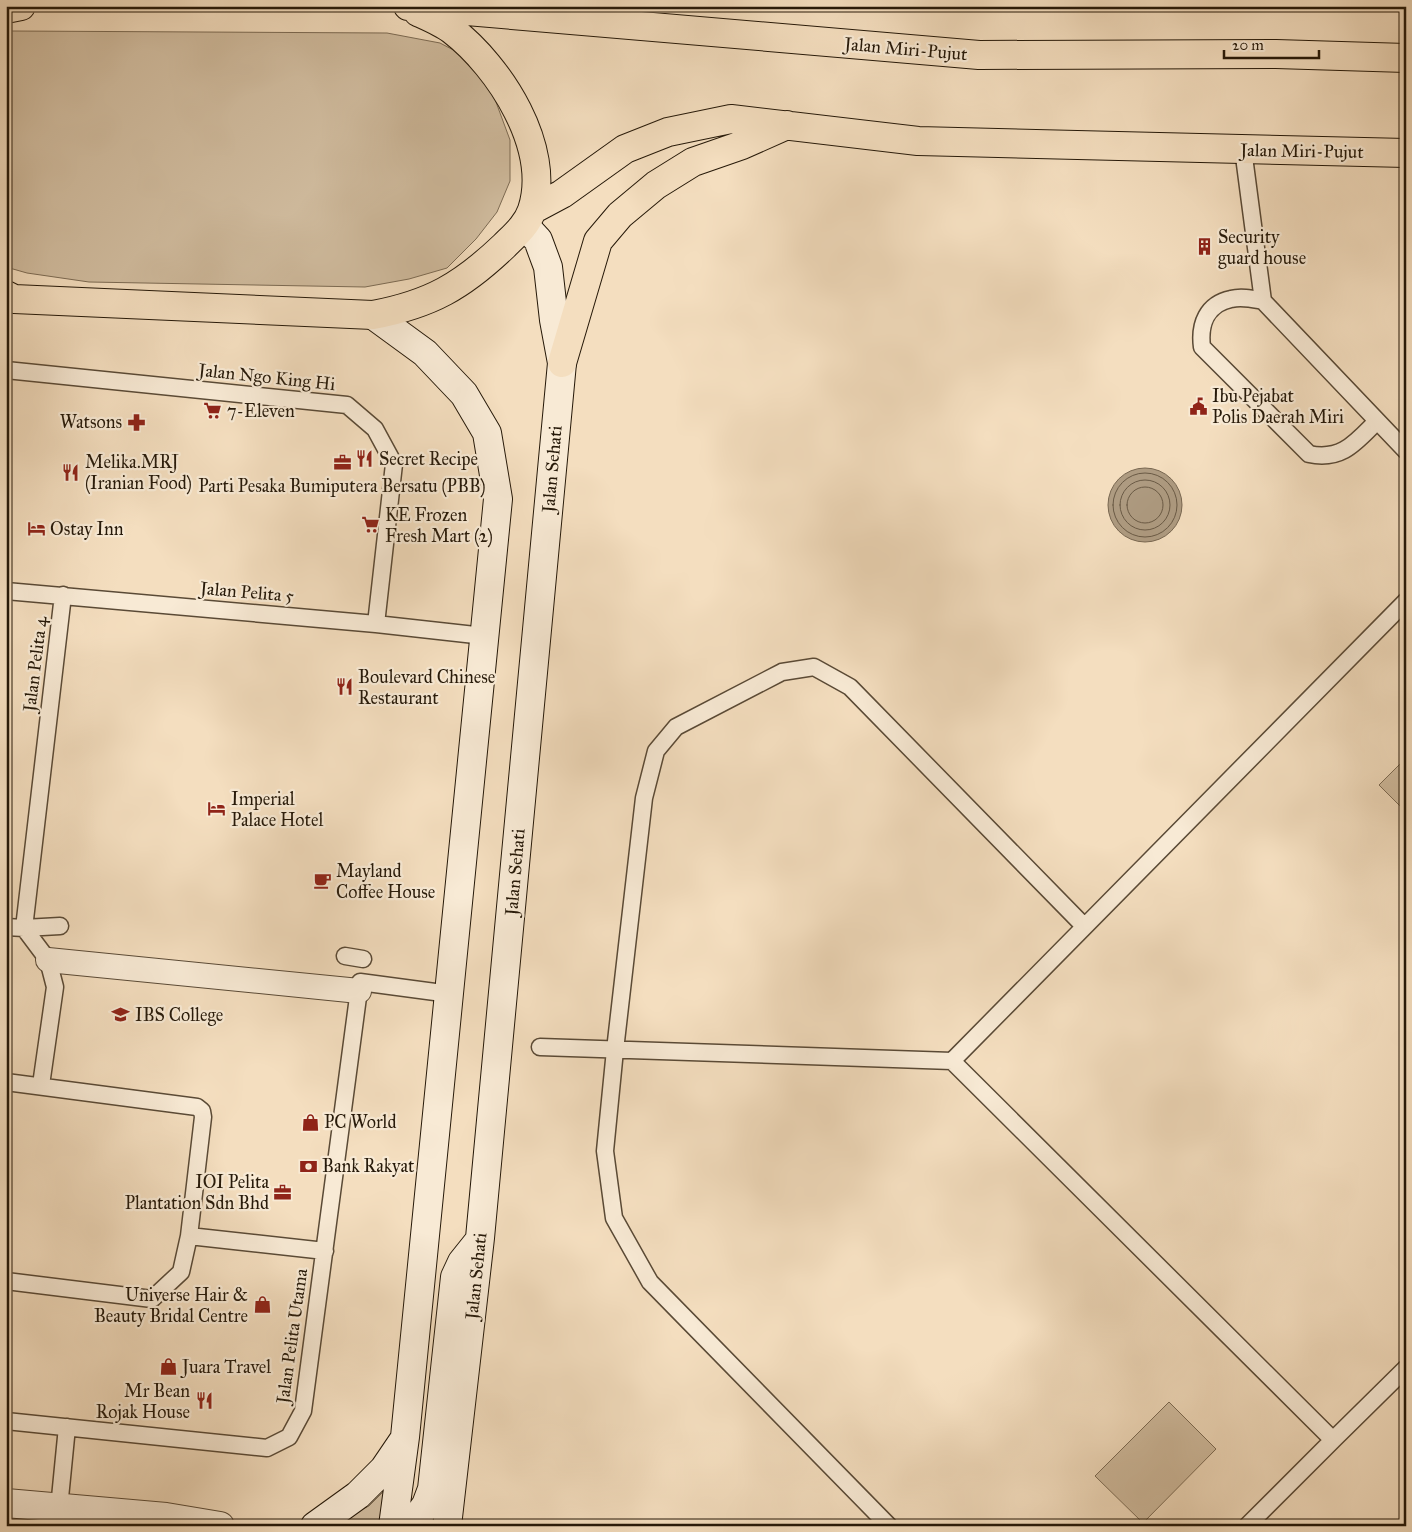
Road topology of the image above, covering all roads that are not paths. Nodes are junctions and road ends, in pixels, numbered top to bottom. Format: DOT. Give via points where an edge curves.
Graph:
graph roads {
  1 [pos="22,6"];
  2 [pos="406,6"];
  3 [pos="6,9"];
  4 [pos="1406,58"];
  5 [pos="788,125"];
  6 [pos="1243,149"];
  7 [pos="1406,153"];
  8 [pos="529,218"];
  9 [pos="9,297"];
  10 [pos="1263,301"];
  11 [pos="373,314"];
  12 [pos="562,363"];
  13 [pos="6,370"];
  14 [pos="1377,421"];
  15 [pos="1406,451"];
  16 [pos="6,591"];
  17 [pos="63,596"];
  18 [pos="1406,601"];
  19 [pos="376,624"];
  20 [pos="484,636"];
  21 [pos="60,926"];
  22 [pos="1084,926"];
  23 [pos="6,927"];
  24 [pos="24,928"];
  25 [pos="345,956"];
  26 [pos="363,959"];
  27 [pos="48,960"];
  28 [pos="360,987"];
  29 [pos="450,994"];
  30 [pos="540,1047"];
  31 [pos="614,1050"];
  32 [pos="952,1061"];
  33 [pos="6,1082"];
  34 [pos="41,1085"];
  35 [pos="189,1236"];
  36 [pos="480,1238"];
  37 [pos="325,1251"];
  38 [pos="6,1281"];
  39 [pos="1404,1374"];
  40 [pos="6,1421"];
  41 [pos="67,1427"];
  42 [pos="405,1438"];
  43 [pos="1332,1440"];
  44 [pos="6,1503"];
  45 [pos="59,1508"];
  46 [pos="165,1521"];
  47 [pos="220,1526"];
  48 [pos="315,1526"];
  49 [pos="393,1526"];
  50 [pos="411,1526"];
  51 [pos="447,1526"];
  52 [pos="889,1526"];
  53 [pos="1247,1526"];
  1 -- 3 [label="highway"];
  2 -- 4 [label="highway, Jalan Miri-Pujut" via="979,55 1276,54"];
  2 -- 8 [label="highway" via="451,29 475,50 516,105 535,157 536,183"];
  5 -- 6 [label="highway, Jalan Miri-Pujut" via="918,141"];
  5 -- 8 [label="highway, Jalan Miri-Pujut" via="731,119 668,132 625,149"];
  5 -- 12 [label="highway" via="692,162 620,214 598,241"];
  6 -- 7 [label="highway, Jalan Miri-Pujut"];
  6 -- 10 [label="lane"];
  8 -- 11 [label="highway, Jalan Miri-Pujut" via="481,268 456,285 402,309"];
  8 -- 12 [label="main road, Jalan Sehati" via="548,267"];
  9 -- 11 [label="highway, Jalan Miri-Pujut"];
  10 -- 14 [label="lane"];
  10 -- 14 [label="lane" via="1242,298 1220,304 1203,322 1202,347 1309,454 1322,457 1344,451"];
  11 -- 20 [label="main road" via="425,353 464,394 487,433 498,499"];
  12 -- 36 [label="main road, Jalan Sehati"];
  13 -- 19 [label="lane, Jalan Ngo King Hi" via="347,405 375,429 394,464"];
  14 -- 15 [label="lane"];
  16 -- 17 [label="lane, Jalan Pelita 5"];
  17 -- 19 [label="lane, Jalan Pelita 5"];
  17 -- 24 [label="lane, Jalan Pelita 4"];
  18 -- 22 [label="lane"];
  19 -- 20 [label="lane, Jalan Pelita 5"];
  20 -- 29 [label="main road"];
  21 -- 24 [label="lane"];
  22 -- 31 [label="lane" via="850,687 814,666 782,672 676,727 656,752 644,798"];
  22 -- 32 [label="lane"];
  23 -- 24 [label="lane"];
  24 -- 27 [label="lane"];
  25 -- 26 [label="lane"];
  27 -- 28 [label="street"];
  27 -- 34 [label="lane" via="55,988"];
  28 -- 29 [label="lane"];
  28 -- 37 [label="lane, Jalan Pelita Utama"];
  29 -- 42 [label="main road"];
  30 -- 31 [label="lane"];
  31 -- 32 [label="lane"];
  31 -- 52 [label="lane" via="605,1151 614,1218 650,1282"];
  32 -- 43 [label="lane"];
  33 -- 34 [label="lane"];
  34 -- 35 [label="lane" via="197,1107 202,1111"];
  35 -- 37 [label="lane"];
  35 -- 38 [label="lane" via="181,1272 152,1299"];
  36 -- 50 [label="main road" via="455,1277 432,1489 426,1505"];
  36 -- 51 [label="main road, Jalan Sehati"];
  37 -- 41 [label="lane, Jalan Pelita Utama" via="303,1411 289,1437 267,1448"];
  39 -- 43 [label="lane"];
  40 -- 41 [label="lane, Jalan Pelita Utama"];
  41 -- 45 [label="lane"];
  42 -- 48 [label="main road" via="384,1469 358,1495"];
  42 -- 49 [label="main road"];
  43 -- 53 [label="lane"];
  44 -- 45 [label="main road"];
  45 -- 46 [label="main road"];
  46 -- 47 [label="main road"];
}
